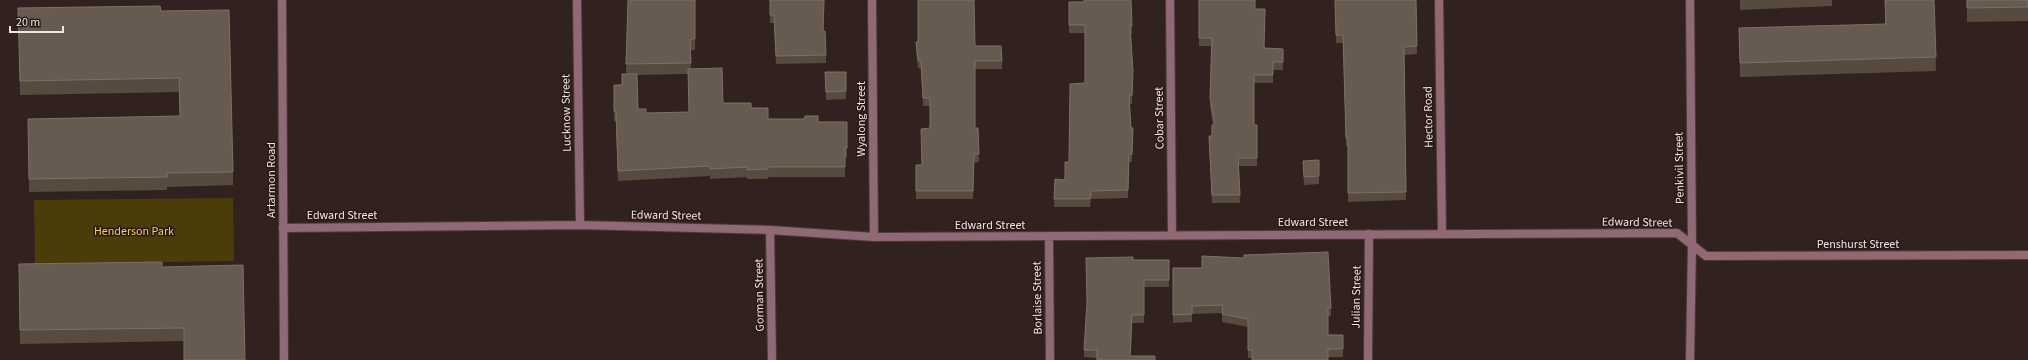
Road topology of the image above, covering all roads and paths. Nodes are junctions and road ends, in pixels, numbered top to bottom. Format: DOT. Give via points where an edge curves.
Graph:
graph roads {
  1 [pos="282,0"];
  2 [pos="577,0"];
  3 [pos="872,0"];
  4 [pos="1170,0"];
  5 [pos="1439,0"];
  6 [pos="1690,0"];
  7 [pos="580,225"];
  8 [pos="283,228"];
  9 [pos="770,230"];
  10 [pos="1442,233"];
  11 [pos="1369,234"];
  12 [pos="1172,235"];
  13 [pos="874,237"];
  14 [pos="1049,237"];
  15 [pos="1692,245"];
  16 [pos="2028,256"];
  17 [pos="284,360"];
  18 [pos="772,360"];
  19 [pos="1050,360"];
  20 [pos="1368,360"];
  21 [pos="1690,360"];
  1 -- 8 [label="street, Artarmon Road"];
  2 -- 7 [label="street, Lucknow Street"];
  3 -- 13 [label="street, Wyalong Street"];
  4 -- 12 [label="street, Cobar Street"];
  5 -- 10 [label="street, Hector Road"];
  6 -- 15 [label="street, Penkivil Street"];
  7 -- 8 [label="street, Edward Street"];
  7 -- 9 [label="street, Edward Street"];
  8 -- 17 [label="street, Artarmon Road"];
  9 -- 13 [label="street, Edward Street"];
  9 -- 18 [label="street, Gorman Street"];
  10 -- 11 [label="street, Edward Street"];
  10 -- 15 [label="street, Edward Street" via="1677,233"];
  11 -- 12 [label="street, Edward Street"];
  11 -- 20 [label="street, Julian Street"];
  12 -- 14 [label="street, Edward Street"];
  13 -- 14 [label="street, Edward Street"];
  14 -- 19 [label="street, Borlaise Street"];
  15 -- 16 [label="street, Penshurst Street" via="1706,256"];
  15 -- 21 [label="street, Penkivil Street"];
}
